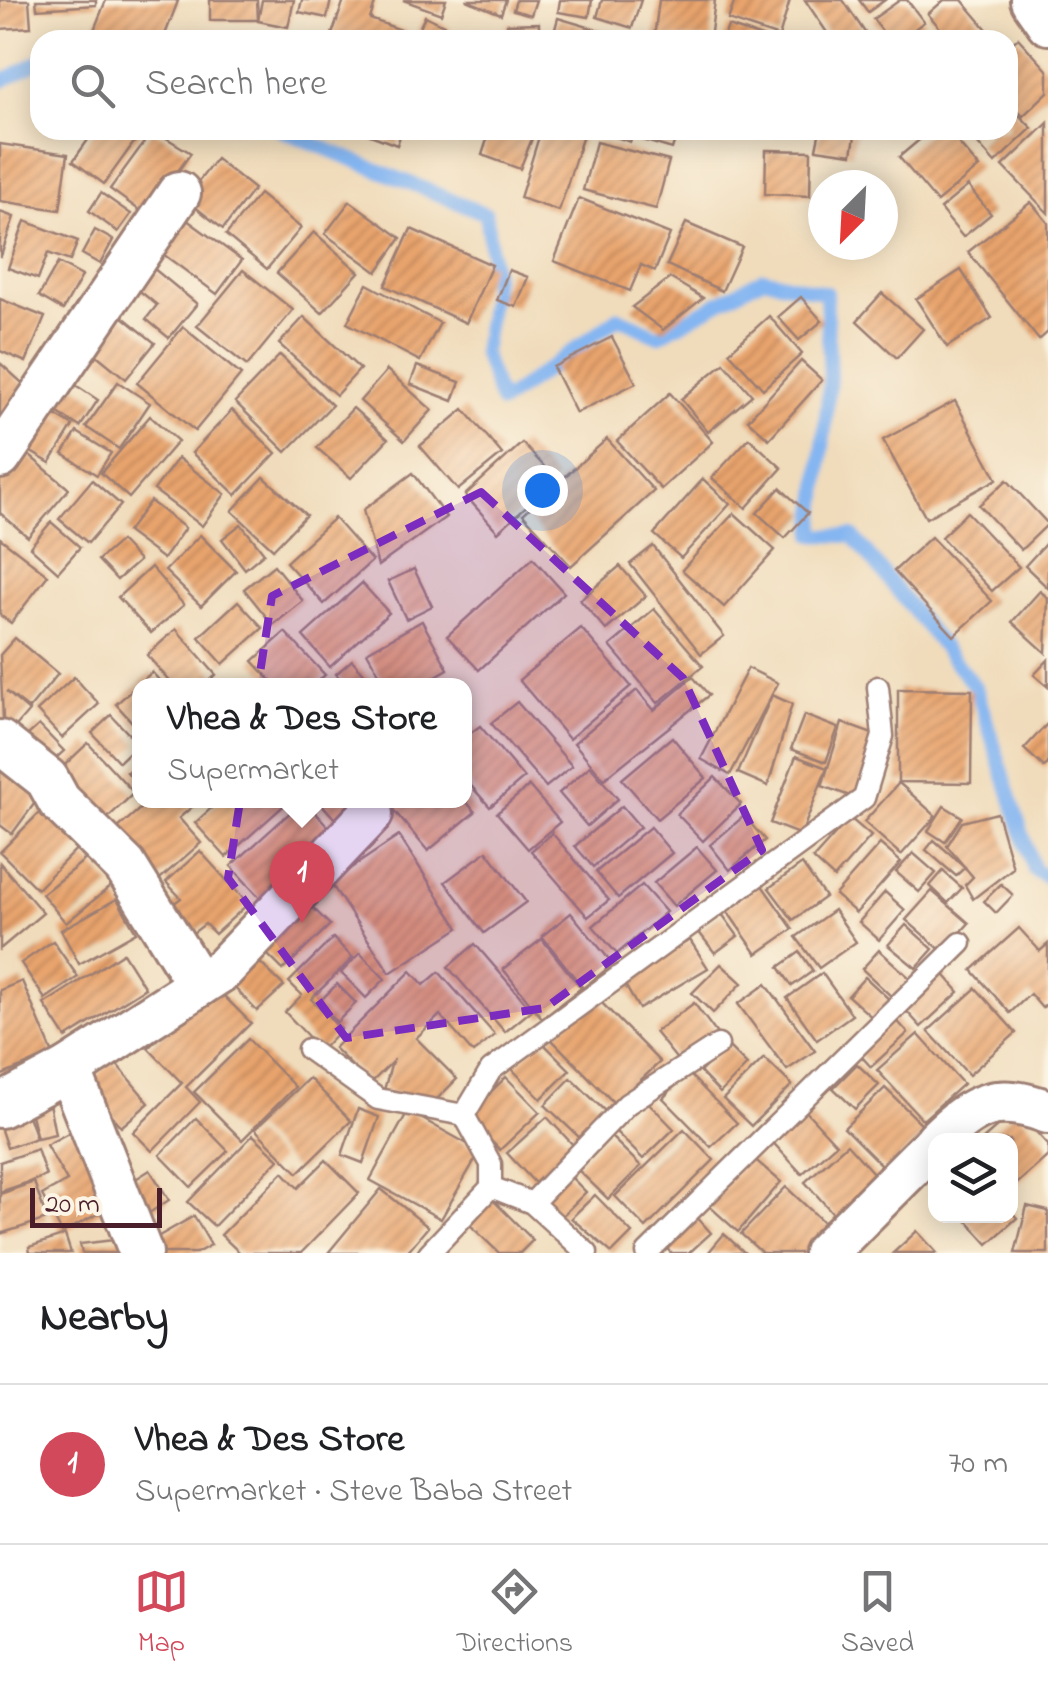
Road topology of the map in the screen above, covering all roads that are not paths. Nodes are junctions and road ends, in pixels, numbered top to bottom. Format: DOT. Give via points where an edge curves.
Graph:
graph roads {
  1 [pos="1032,0"];
  2 [pos="1048,23"];
  3 [pos="179,192"];
  4 [pos="0,457"];
  5 [pos="878,687"];
  6 [pos="0,742"];
  7 [pos="371,814"];
  8 [pos="961,943"];
  9 [pos="199,984"];
  10 [pos="718,1045"];
  11 [pos="308,1049"];
  12 [pos="68,1069"];
  13 [pos="0,1106"];
  14 [pos="1048,1112"];
  15 [pos="464,1116"];
  16 [pos="947,1133"];
  17 [pos="928,1150"];
  18 [pos="491,1187"];
  19 [pos="532,1202"];
  20 [pos="140,1253"];
  21 [pos="429,1253"];
  22 [pos="586,1253"];
  23 [pos="647,1253"];
  24 [pos="825,1253"];
  1 -- 2 [label="street"];
  3 -- 4 [label="street"];
  5 -- 15 [label="lane" via="883,736 864,798 491,1070"];
  6 -- 9 [label="street" via="47,779 59,800 125,866"];
  7 -- 9 [label="street" via="222,970"];
  8 -- 23 [label="lane"];
  9 -- 12 [label="street"];
  10 -- 19 [label="lane" via="628,1104"];
  11 -- 15 [label="lane" via="378,1099"];
  12 -- 13 [label="street"];
  12 -- 20 [label="street"];
  14 -- 16 [label="street" via="1015,1099 977,1108"];
  15 -- 18 [label="lane" via="490,1164"];
  17 -- 24 [label="street"];
  18 -- 19 [label="lane"];
  18 -- 21 [label="lane"];
  19 -- 22 [label="lane"];
}
